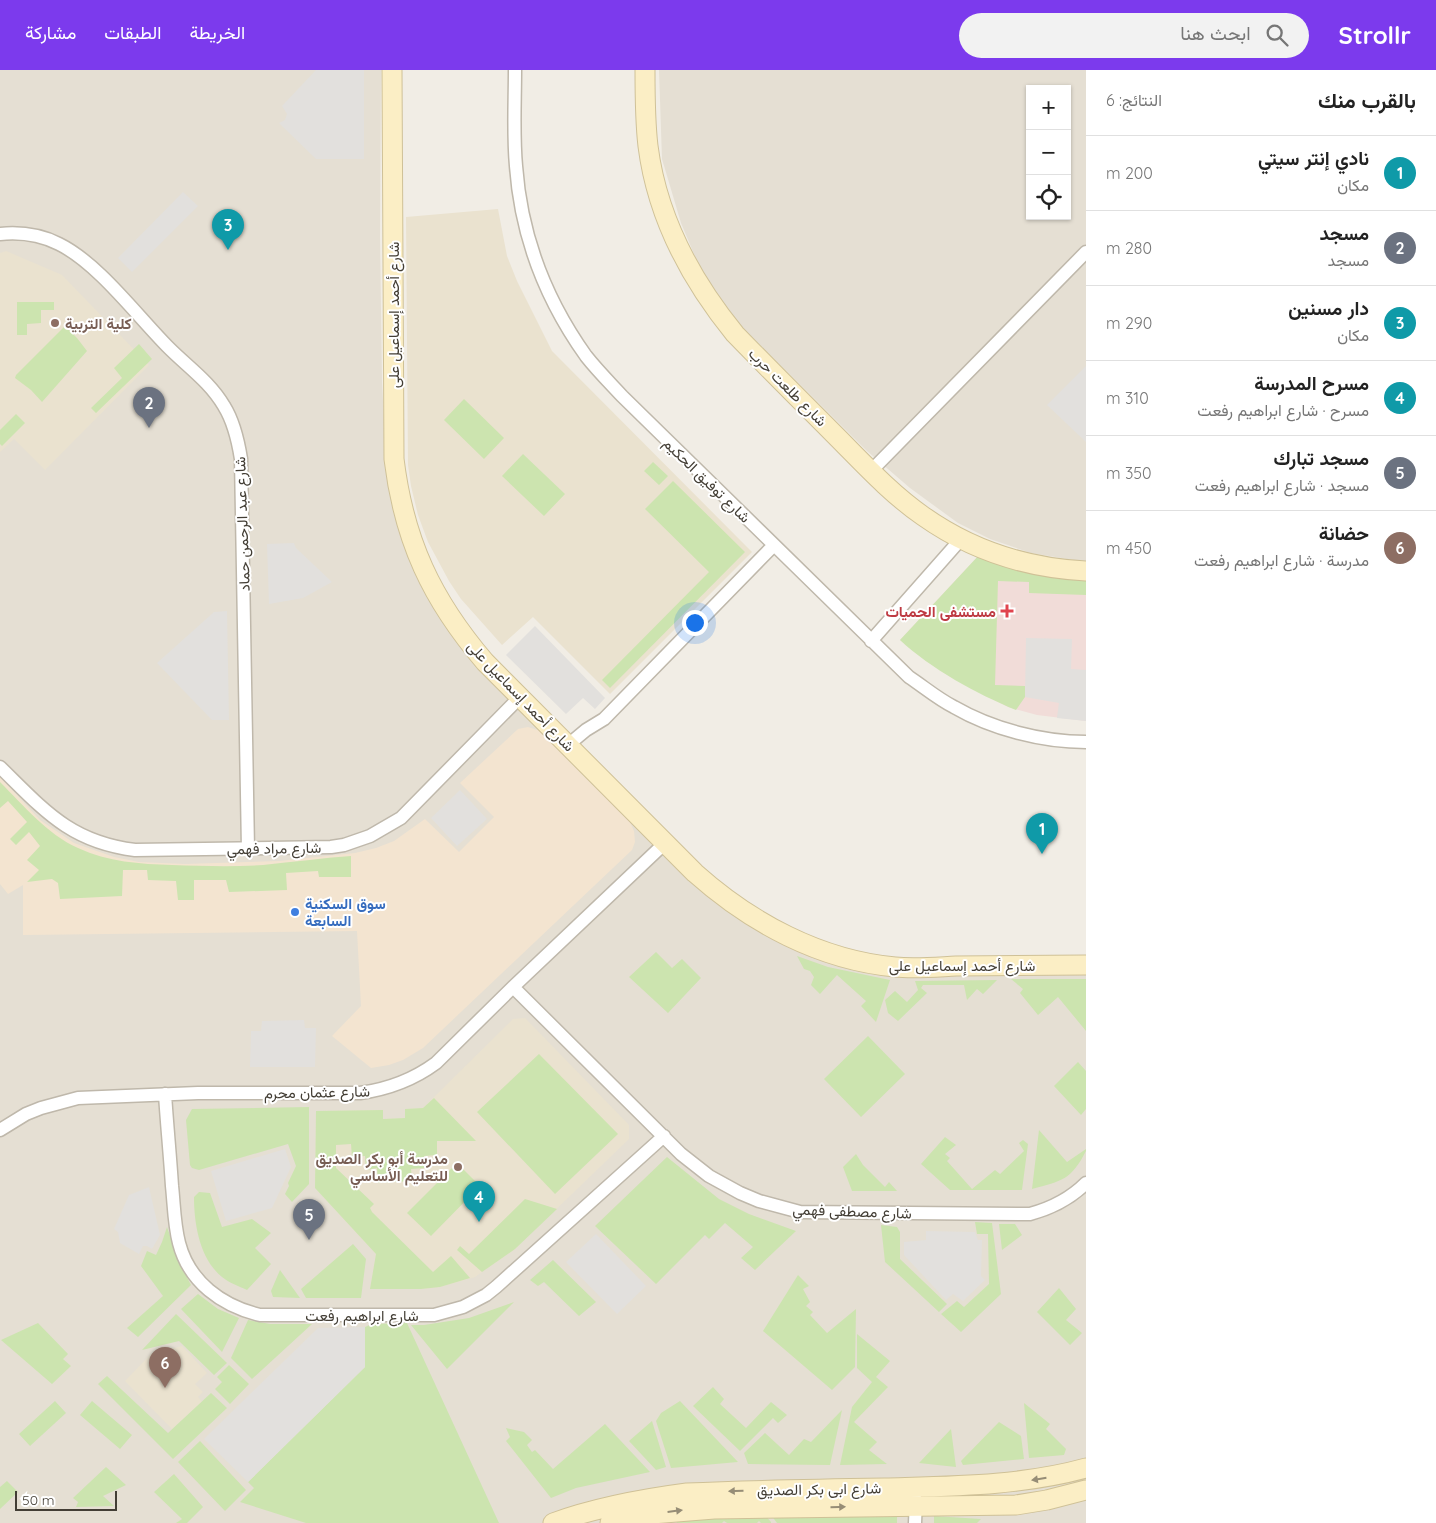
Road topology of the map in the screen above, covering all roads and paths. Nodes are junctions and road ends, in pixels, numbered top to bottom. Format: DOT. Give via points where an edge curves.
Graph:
graph roads {
  1 [pos="392,70"];
  2 [pos="515,70"];
  3 [pos="644,70"];
  4 [pos="0,234"];
  5 [pos="1086,252"];
  6 [pos="871,470"];
  7 [pos="961,539"];
  8 [pos="774,545"];
  9 [pos="1086,571"];
  10 [pos="872,641"];
  11 [pos="520,697"];
  12 [pos="1086,742"];
  13 [pos="568,745"];
  14 [pos="0,767"];
  15 [pos="665,843"];
  16 [pos="248,849"];
  17 [pos="1086,965"];
  18 [pos="513,987"];
  19 [pos="165,1094"];
  20 [pos="0,1130"];
  21 [pos="664,1136"];
  22 [pos="1086,1183"];
  23 [pos="1086,1468"];
  24 [pos="916,1487"];
  25 [pos="1086,1490"];
  26 [pos="915,1515"];
  27 [pos="554,1523"];
  28 [pos="610,1523"];
  1 -- 11 [label="street, شارع أحمد إسماعيل على" via="394,459 401,505 424,572 451,620 485,662"];
  2 -- 8 [label="street, شارع توفيق الحكيم" via="516,166 522,217 537,267 559,314 587,358 622,396"];
  3 -- 6 [label="street, شارع طلعت حرب" via="647,132 654,178 672,234 699,287 735,334"];
  4 -- 16 [label="street, شارع عبد الرحمن حماد" via="38,236 58,243 88,264 169,348 210,385 232,419 241,459"];
  5 -- 6 [label="street"];
  6 -- 7 [label="street, شارع طلعت حرب" via="923,516"];
  7 -- 9 [label="street, شارع طلعت حرب" via="1025,563"];
  7 -- 10 [label="street"];
  8 -- 10 [label="street, شارع توفيق الحكيم"];
  8 -- 13 [label="street" via="604,719"];
  10 -- 12 [label="street, شارع توفيق الحكيم" via="909,677 954,708 1019,733"];
  11 -- 13 [label="street, شارع أحمد إسماعيل على"];
  11 -- 16 [label="street, شارع مراد فهمي" via="401,818 381,831 358,841 331,847"];
  13 -- 15 [label="street, شارع أحمد إسماعيل على"];
  14 -- 16 [label="street, شارع مراد فهمي" via="63,826 90,840 135,850"];
  15 -- 17 [label="street, شارع أحمد إسماعيل على" via="712,888 750,916 791,938 843,956 896,967"];
  15 -- 18 [label="street, شارع عثمان محرم"];
  18 -- 19 [label="street, شارع عثمان محرم" via="436,1063 414,1078 390,1088 360,1093"];
  18 -- 21 [label="street, شارع مصطفى فهمي"];
  19 -- 20 [label="street, شارع عثمان محرم" via="97,1096 59,1102 26,1114"];
  19 -- 21 [label="street, شارع ابراهيم رفعت" via="176,1232 184,1256 196,1278 218,1298 260,1315 434,1315 462,1307 496,1287"];
  21 -- 22 [label="street, شارع مصطفى فهمي" via="694,1165 724,1185 760,1201 800,1212 1030,1214 1057,1205"];
  23 -- 24 [label="street, شارع ابى بكر الصديق, one-way" via="1018,1482"];
  24 -- 26 [label="street"];
  24 -- 27 [label="street, شارع ابى بكر الصديق, one-way" via="687,1493 599,1508"];
  25 -- 26 [label="street, شارع ابى بكر الصديق" via="1016,1505"];
  28 -- 26 [label="street, شارع ابى بكر الصديق, one-way" via="652,1514 714,1508"];
}
